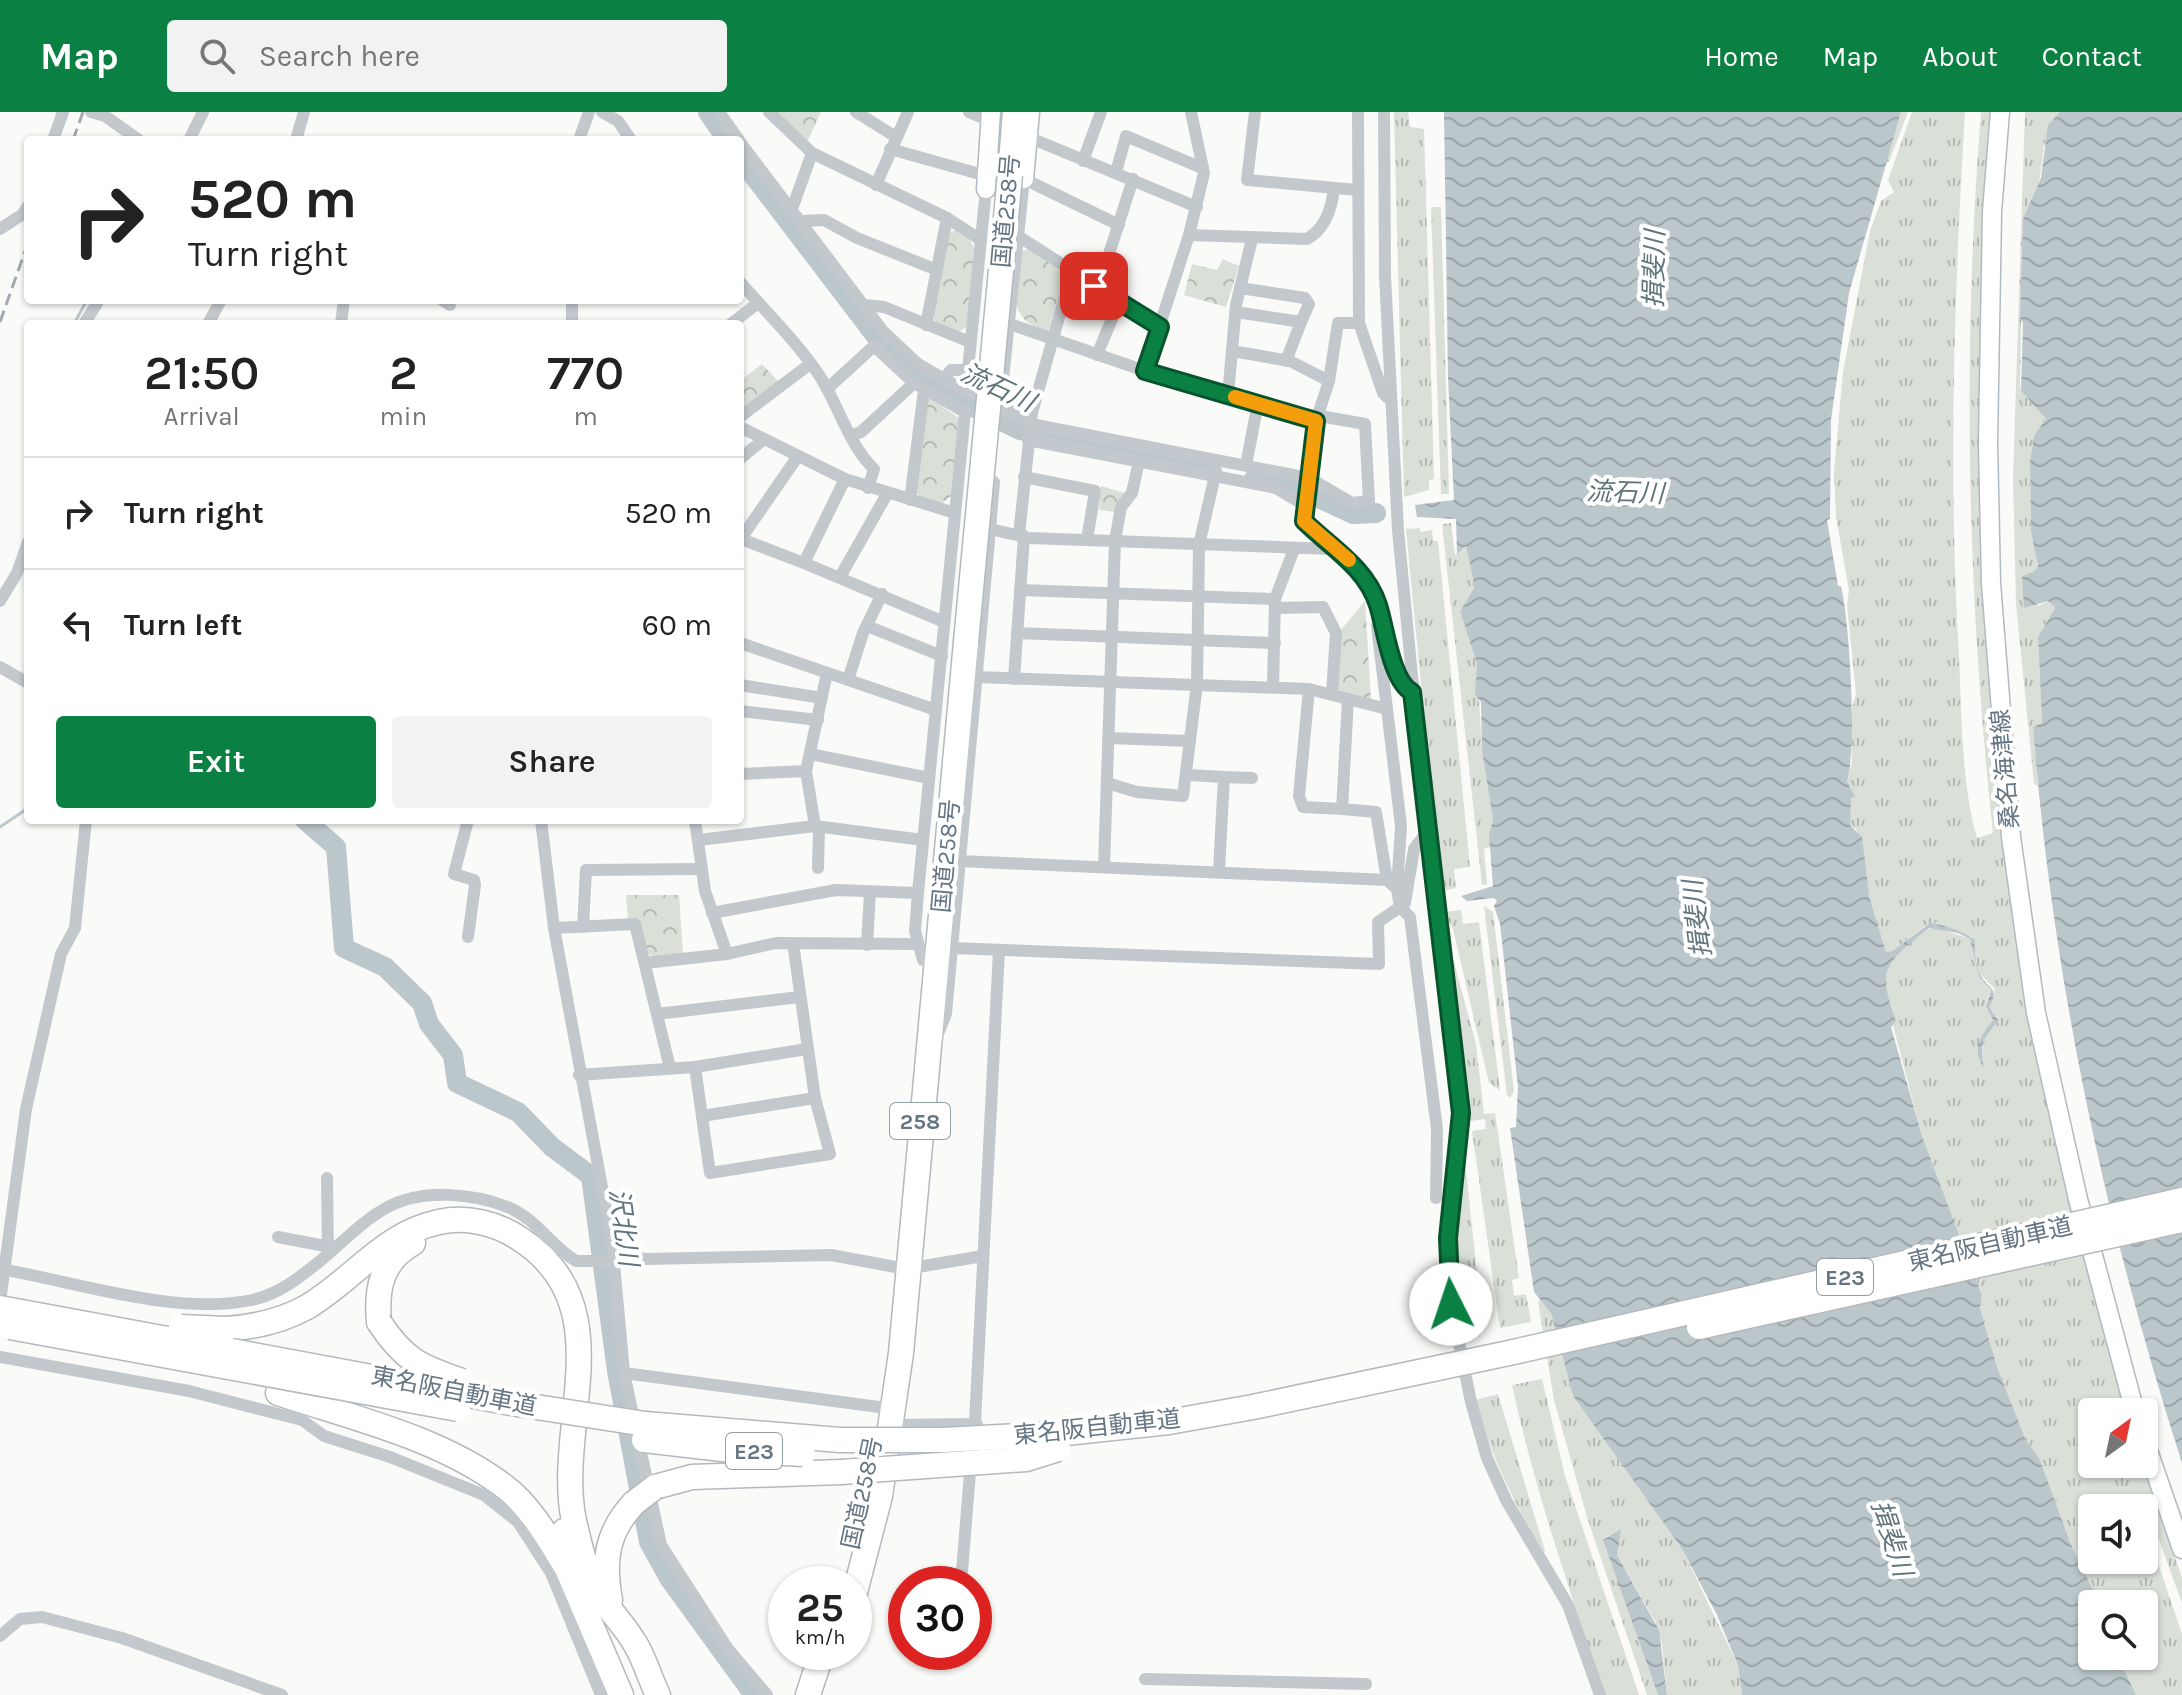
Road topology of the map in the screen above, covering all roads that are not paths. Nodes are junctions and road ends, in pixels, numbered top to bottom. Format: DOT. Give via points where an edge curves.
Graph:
graph roads {
  1 [pos="63,112"];
  2 [pos="91,112"];
  3 [pos="203,112"];
  4 [pos="304,112"];
  5 [pos="589,112"];
  6 [pos="602,112"];
  7 [pos="719,112"];
  8 [pos="769,112"];
  9 [pos="856,112"];
  10 [pos="908,112"];
  11 [pos="969,112"];
  12 [pos="1015,112"];
  13 [pos="1030,112"];
  14 [pos="1101,112"];
  15 [pos="1191,112"];
  16 [pos="1255,112"];
  17 [pos="1358,112"];
  18 [pos="1384,112"];
  19 [pos="2000,112"];
  20 [pos="995,115"];
  21 [pos="54,136"];
  22 [pos="133,136"];
  23 [pos="191,136"];
  24 [pos="297,136"];
  25 [pos="580,136"];
  26 [pos="628,136"];
  27 [pos="736,136"];
  28 [pos="1028,137"];
  29 [pos="893,143"];
  30 [pos="744,147"];
  31 [pos="812,153"];
  32 [pos="1083,161"];
  33 [pos="1202,168"];
  34 [pos="1116,172"];
  35 [pos="1001,179"];
  36 [pos="1133,179"];
  37 [pos="876,185"];
  38 [pos="1334,188"];
  39 [pos="1357,190"];
  40 [pos="1197,207"];
  41 [pos="792,209"];
  42 [pos="24,212"];
  43 [pos="947,218"];
  44 [pos="803,221"];
  45 [pos="1119,225"];
  46 [pos="0,229"];
  47 [pos="1189,235"];
  48 [pos="1018,236"];
  49 [pos="1252,239"];
  50 [pos="981,240"];
  51 [pos="937,270"];
  52 [pos="1072,271"];
  53 [pos="1094,286"];
  54 [pos="744,287"];
  55 [pos="1240,288"];
  56 [pos="1119,302"];
  57 [pos="758,303"];
  58 [pos="864,305"];
  59 [pos="1236,312"];
  60 [pos="736,320"];
  61 [pos="1301,322"];
  62 [pos="1359,323"];
  63 [pos="1010,324"];
  64 [pos="926,325"];
  65 [pos="1160,327"];
  66 [pos="1052,340"];
  67 [pos="970,342"];
  68 [pos="1232,351"];
  69 [pos="1097,355"];
  70 [pos="1286,361"];
  71 [pos="810,364"];
  72 [pos="1145,371"];
  73 [pos="943,380"];
  74 [pos="1329,381"];
  75 [pos="919,386"];
  76 [pos="827,389"];
  77 [pos="972,395"];
  78 [pos="1228,395"];
  79 [pos="1390,399"];
  80 [pos="1258,403"];
  81 [pos="997,408"];
  82 [pos="744,414"];
  83 [pos="1318,418"];
  84 [pos="744,429"];
  85 [pos="1028,430"];
  86 [pos="852,435"];
  87 [pos="764,439"];
  88 [pos="744,456"];
  89 [pos="798,456"];
  90 [pos="1139,461"];
  91 [pos="1246,465"];
  92 [pos="1216,468"];
  93 [pos="1024,477"];
  94 [pos="845,479"];
  95 [pos="1309,480"];
  96 [pos="994,482"];
  97 [pos="868,488"];
  98 [pos="887,494"];
  99 [pos="910,500"];
  100 [pos="1306,501"];
  101 [pos="955,513"];
  102 [pos="1304,521"];
  103 [pos="990,529"];
  104 [pos="744,536"];
  105 [pos="1021,536"];
  106 [pos="1087,540"];
  107 [pos="744,541"];
  108 [pos="1115,541"];
  109 [pos="1199,545"];
  110 [pos="1296,549"];
  111 [pos="1332,549"];
  112 [pos="24,553"];
  113 [pos="804,563"];
  114 [pos="840,577"];
  115 [pos="1020,590"];
  116 [pos="882,594"];
  117 [pos="1113,594"];
  118 [pos="1375,596"];
  119 [pos="1199,597"];
  120 [pos="0,601"];
  121 [pos="1275,604"];
  122 [pos="867,626"];
  123 [pos="1017,633"];
  124 [pos="1112,636"];
  125 [pos="1198,639"];
  126 [pos="951,640"];
  127 [pos="1275,643"];
  128 [pos="744,644"];
  129 [pos="0,667"];
  130 [pos="827,673"];
  131 [pos="977,677"];
  132 [pos="1014,679"];
  133 [pos="848,680"];
  134 [pos="24,681"];
  135 [pos="1110,682"];
  136 [pos="744,686"];
  137 [pos="1273,687"];
  138 [pos="1196,688"];
  139 [pos="1309,689"];
  140 [pos="1412,692"];
  141 [pos="1332,694"];
  142 [pos="822,698"];
  143 [pos="1348,699"];
  144 [pos="1387,709"];
  145 [pos="936,710"];
  146 [pos="744,711"];
  147 [pos="818,720"];
  148 [pos="1108,738"];
  149 [pos="1190,741"];
  150 [pos="810,754"];
  151 [pos="806,771"];
  152 [pos="744,774"];
  153 [pos="1188,775"];
  154 [pos="1224,777"];
  155 [pos="929,778"];
  156 [pos="1252,778"];
  157 [pos="1107,783"];
  158 [pos="1342,809"];
  159 [pos="86,824"];
  160 [pos="469,824"];
  161 [pos="541,824"];
  162 [pos="692,824"];
  163 [pos="817,826"];
  164 [pos="1427,832"];
  165 [pos="699,840"];
  166 [pos="923,840"];
  167 [pos="959,861"];
  168 [pos="1104,867"];
  169 [pos="818,868"];
  170 [pos="702,869"];
  171 [pos="1219,870"];
  172 [pos="1387,880"];
  173 [pos="1397,889"];
  174 [pos="870,892"];
  175 [pos="918,893"];
  176 [pos="1400,907"];
  177 [pos="712,913"];
  178 [pos="583,927"];
  179 [pos="554,928"];
  180 [pos="468,937"];
  181 [pos="793,943"];
  182 [pos="867,945"];
  183 [pos="952,948"];
  184 [pos="999,950"];
  185 [pos="920,952"];
  186 [pos="727,954"];
  187 [pos="645,963"];
  188 [pos="799,997"];
  189 [pos="657,1014"];
  190 [pos="931,1048"];
  191 [pos="807,1049"];
  192 [pos="695,1067"];
  193 [pos="670,1068"];
  194 [pos="579,1075"];
  195 [pos="815,1098"];
  196 [pos="702,1116"];
  197 [pos="327,1178"];
  198 [pos="1436,1198"];
  199 [pos="2182,1200"];
  200 [pos="2182,1220"];
  201 [pos="278,1237"];
  202 [pos="612,1241"];
  203 [pos="327,1250"];
  204 [pos="983,1256"];
  205 [pos="607,1261"];
  206 [pos="902,1268"];
  207 [pos="2,1269"];
  208 [pos="0,1302"];
  209 [pos="205,1303"];
  210 [pos="0,1308"];
  211 [pos="0,1326"];
  212 [pos="0,1357"];
  213 [pos="624,1373"];
  214 [pos="189,1391"];
  215 [pos="2131,1398"];
  216 [pos="885,1416"];
  217 [pos="977,1424"];
  218 [pos="699,1429"];
  219 [pos="1058,1449"];
  220 [pos="2157,1478"];
  221 [pos="2182,1549"];
  222 [pos="847,1566"];
  223 [pos="862,1566"];
  224 [pos="963,1566"];
  225 [pos="568,1571"];
  226 [pos="611,1610"];
  227 [pos="0,1636"];
  228 [pos="816,1670"];
  229 [pos="833,1670"];
  230 [pos="1145,1679"];
  231 [pos="1366,1684"];
  232 [pos="282,1695"];
  233 [pos="601,1695"];
  234 [pos="621,1695"];
  235 [pos="658,1695"];
  236 [pos="767,1695"];
  237 [pos="808,1695"];
  238 [pos="825,1695"];
  239 [pos="1600,1695"];
  1 -- 21 [label="street"];
  2 -- 22 [label="street"];
  3 -- 23 [label="street"];
  4 -- 24 [label="street"];
  5 -- 25 [label="street"];
  6 -- 26 [label="street" via="618,121"];
  7 -- 27 [label="street"];
  8 -- 31 [label="street"];
  9 -- 29 [label="street"];
  10 -- 29 [label="street"];
  11 -- 20 [label="street"];
  12 -- 35 [label="highway, 国道258号 / 258"];
  13 -- 28 [label="main road"];
  14 -- 32 [label="street"];
  15 -- 33 [label="street"];
  16 -- 38 [label="street" via="1247,180"];
  17 -- 39 [label="street"];
  18 -- 79 [label="street"];
  19 -- 215 [label="main road, 桑名海津線" via="1992,212 1988,443 1991,583 2011,837 2039,1029"];
  20 -- 35 [label="highway, 国道258号 / 258"];
  28 -- 32 [label="street"];
  28 -- 35 [label="main road"];
  29 -- 35 [label="street"];
  29 -- 37 [label="street"];
  30 -- 41 [label="street"];
  31 -- 37 [label="street"];
  31 -- 41 [label="street"];
  32 -- 34 [label="street"];
  33 -- 34 [label="street" via="1126,136"];
  33 -- 40 [label="street"];
  34 -- 36 [label="street"];
  35 -- 45 [label="street"];
  35 -- 48 [label="street"];
  35 -- 50 [label="street"];
  35 -- 126 [label="highway, 国道258号 / 258, bridge"];
  36 -- 40 [label="street"];
  36 -- 45 [label="street"];
  37 -- 43 [label="street"];
  38 -- 39 [label="street"];
  38 -- 49 [label="street" via="1332,206 1313,236 1300,241"];
  39 -- 62 [label="street"];
  40 -- 47 [label="street"];
  41 -- 44 [label="street"];
  42 -- 46 [label="street"];
  43 -- 50 [label="street"];
  43 -- 51 [label="street"];
  44 -- 51 [label="street" via="824,220"];
  44 -- 58 [label="street"];
  45 -- 53 [label="street"];
  47 -- 49 [label="street"];
  47 -- 65 [label="street"];
  48 -- 52 [label="street"];
  48 -- 63 [label="street"];
  49 -- 55 [label="street"];
  50 -- 67 [label="street"];
  51 -- 64 [label="street"];
  52 -- 53 [label="street"];
  52 -- 66 [label="street"];
  53 -- 56 [label="street"];
  54 -- 57 [label="street"];
  55 -- 59 [label="street"];
  55 -- 61 [label="street" via="1305,298 1309,304"];
  56 -- 65 [label="street"];
  56 -- 69 [label="street"];
  57 -- 60 [label="street"];
  57 -- 71 [label="street"];
  58 -- 64 [label="street" via="884,307"];
  58 -- 73 [label="street" via="905,354"];
  59 -- 61 [label="street"];
  59 -- 68 [label="street"];
  61 -- 70 [label="street"];
  62 -- 74 [label="street" via="1338,323"];
  62 -- 79 [label="street" via="1383,393"];
  63 -- 66 [label="street"];
  63 -- 85 [label="street" via="1003,379"];
  64 -- 67 [label="street"];
  65 -- 72 [label="street"];
  66 -- 69 [label="street"];
  66 -- 85 [label="street"];
  67 -- 73 [label="street" via="968,370 951,370"];
  68 -- 70 [label="street"];
  68 -- 78 [label="street"];
  69 -- 72 [label="street"];
  70 -- 74 [label="street"];
  71 -- 76 [label="street"];
  71 -- 82 [label="street"];
  72 -- 78 [label="street"];
  73 -- 77 [label="street"];
  74 -- 83 [label="street"];
  75 -- 76 [label="street" via="874,346"];
  75 -- 86 [label="street"];
  75 -- 99 [label="street"];
  75 -- 101 [label="street" via="965,412"];
  76 -- 86 [label="street"];
  78 -- 80 [label="street"];
  79 -- 140 [label="street"];
  80 -- 83 [label="street"];
  80 -- 91 [label="street"];
  81 -- 85 [label="street"];
  83 -- 95 [label="street"];
  83 -- 95 [label="street" via="1365,424 1369,501 1352,503"];
  84 -- 87 [label="street"];
  85 -- 90 [label="street"];
  85 -- 92 [label="street"];
  85 -- 93 [label="street"];
  86 -- 97 [label="street" via="857,453 874,469"];
  87 -- 88 [label="street"];
  87 -- 89 [label="street"];
  89 -- 94 [label="street"];
  89 -- 104 [label="street"];
  90 -- 92 [label="street"];
  90 -- 108 [label="street" via="1132,493 1121,507"];
  91 -- 92 [label="street"];
  91 -- 95 [label="street"];
  92 -- 100 [label="street"];
  92 -- 109 [label="street"];
  93 -- 105 [label="street"];
  93 -- 106 [label="street" via="1095,491"];
  94 -- 97 [label="street"];
  94 -- 113 [label="street"];
  95 -- 100 [label="street"];
  96 -- 103 [label="street"];
  97 -- 98 [label="street"];
  98 -- 99 [label="street"];
  98 -- 114 [label="street"];
  99 -- 101 [label="street"];
  100 -- 102 [label="street"];
  101 -- 126 [label="street"];
  102 -- 110 [label="street"];
  102 -- 111 [label="street"];
  103 -- 105 [label="street"];
  103 -- 131 [label="street"];
  105 -- 106 [label="street"];
  105 -- 115 [label="street"];
  106 -- 108 [label="street"];
  107 -- 113 [label="street"];
  108 -- 109 [label="street"];
  108 -- 117 [label="street"];
  109 -- 110 [label="street"];
  109 -- 119 [label="street"];
  110 -- 111 [label="street"];
  110 -- 121 [label="street"];
  111 -- 118 [label="street" via="1365,578"];
  112 -- 120 [label="street"];
  113 -- 114 [label="street"];
  114 -- 116 [label="street"];
  115 -- 117 [label="street"];
  115 -- 123 [label="street"];
  116 -- 122 [label="street"];
  116 -- 126 [label="street"];
  117 -- 119 [label="street"];
  117 -- 124 [label="street"];
  118 -- 140 [label="street" via="1392,661"];
  118 -- 144 [label="street"];
  119 -- 121 [label="street"];
  119 -- 125 [label="street"];
  121 -- 127 [label="street"];
  121 -- 141 [label="street" via="1323,607 1336,633"];
  122 -- 126 [label="street"];
  122 -- 133 [label="street"];
  123 -- 124 [label="street"];
  123 -- 132 [label="street"];
  124 -- 125 [label="street"];
  124 -- 135 [label="street"];
  125 -- 127 [label="street"];
  125 -- 138 [label="street"];
  126 -- 145 [label="street"];
  126 -- 185 [label="highway, 国道258号 / 258"];
  126 -- 190 [label="highway, 国道258号 / 258"];
  127 -- 137 [label="street"];
  128 -- 130 [label="street"];
  129 -- 134 [label="street"];
  130 -- 133 [label="street"];
  130 -- 142 [label="street"];
  131 -- 132 [label="street"];
  131 -- 167 [label="street"];
  132 -- 135 [label="street"];
  133 -- 145 [label="street"];
  135 -- 138 [label="street"];
  135 -- 148 [label="street"];
  136 -- 142 [label="street"];
  137 -- 138 [label="street"];
  137 -- 139 [label="street"];
  138 -- 149 [label="street"];
  139 -- 141 [label="street"];
  139 -- 158 [label="street" via="1299,796 1303,807"];
  140 -- 164 [label="street"];
  141 -- 143 [label="street"];
  142 -- 147 [label="street"];
  143 -- 144 [label="street"];
  143 -- 158 [label="street"];
  144 -- 173 [label="street" via="1401,826"];
  145 -- 155 [label="street"];
  146 -- 147 [label="street"];
  147 -- 150 [label="street"];
  148 -- 149 [label="street"];
  148 -- 157 [label="street"];
  149 -- 153 [label="street"];
  150 -- 151 [label="street"];
  150 -- 155 [label="street"];
  151 -- 152 [label="street"];
  151 -- 163 [label="street"];
  153 -- 154 [label="street"];
  153 -- 157 [label="street" via="1184,774 1183,796"];
  154 -- 156 [label="street"];
  154 -- 171 [label="street"];
  155 -- 166 [label="street"];
  157 -- 168 [label="street"];
  158 -- 172 [label="street" via="1376,812"];
  159 -- 207 [label="street" via="75,928 61,954 26,1109"];
  160 -- 180 [label="street" via="454,874 474,880"];
  161 -- 179 [label="street"];
  162 -- 165 [label="street"];
  163 -- 165 [label="street"];
  163 -- 166 [label="street"];
  163 -- 169 [label="street"];
  164 -- 176 [label="street" via="1414,849"];
  164 -- 239 [label="street" via="1461,1113 1448,1238 1457,1341 1487,1458 1568,1605"];
  165 -- 170 [label="street"];
  166 -- 175 [label="street"];
  167 -- 168 [label="street"];
  167 -- 183 [label="street"];
  168 -- 171 [label="street"];
  170 -- 177 [label="street"];
  170 -- 178 [label="street" via="586,870"];
  171 -- 172 [label="street"];
  172 -- 173 [label="street"];
  173 -- 176 [label="street"];
  174 -- 175 [label="street"];
  174 -- 177 [label="street" via="836,890"];
  174 -- 182 [label="street"];
  175 -- 185 [label="street"];
  176 -- 184 [label="street" via="1378,922 1379,964"];
  176 -- 198 [label="street" via="1410,917 1437,1129"];
  177 -- 186 [label="street"];
  178 -- 179 [label="street"];
  178 -- 187 [label="street" via="635,924"];
  179 -- 194 [label="street"];
  181 -- 182 [label="street"];
  181 -- 186 [label="street"];
  181 -- 188 [label="street"];
  182 -- 185 [label="street"];
  183 -- 184 [label="street"];
  183 -- 190 [label="street" via="946,1014"];
  184 -- 204 [label="street"];
  185 -- 206 [label="highway, 国道258号 / 258"];
  186 -- 187 [label="street"];
  187 -- 189 [label="street"];
  188 -- 189 [label="street"];
  188 -- 191 [label="street"];
  189 -- 193 [label="street"];
  190 -- 206 [label="highway, 国道258号 / 258"];
  191 -- 192 [label="street"];
  191 -- 195 [label="street"];
  192 -- 193 [label="street"];
  192 -- 196 [label="street"];
  193 -- 194 [label="street"];
  194 -- 202 [label="street"];
  195 -- 196 [label="street"];
  195 -- 196 [label="street" via="830,1154 710,1173"];
  197 -- 203 [label="street"];
  199 -- 218 [label="highway, 東名阪自動車道 / E23, bridge" via="1462,1363 1169,1422 944,1440 840,1440"];
  200 -- 219 [label="highway, 東名阪自動車道 / E23, bridge" via="1342,1406 1171,1437"];
  201 -- 203 [label="street"];
  202 -- 205 [label="street"];
  202 -- 206 [label="street" via="632,1257 645,1259 831,1255"];
  203 -- 205 [label="street" via="388,1207 451,1195 510,1208 536,1224 571,1258"];
  203 -- 209 [label="street" via="276,1292"];
  204 -- 206 [label="street"];
  204 -- 217 [label="street"];
  205 -- 213 [label="street"];
  206 -- 216 [label="highway, 国道258号 / 258" via="901,1353"];
  207 -- 208 [label="street"];
  207 -- 209 [label="street"];
  208 -- 226 [label="highway, bridge" via="226,1329 269,1323 309,1306 386,1245 426,1225 485,1223 526,1242 560,1279 575,1316 579,1370 570,1478 573,1516 591,1581"];
  209 -- 214 [label="street"];
  210 -- 218 [label="highway, 東名阪自動車道 / E23, bridge" via="517,1404"];
  211 -- 219 [label="highway, 東名阪自動車道 / E23, bridge" via="514,1419 703,1447 838,1455"];
  211 -- 225 [label="highway" via="26,1338 278,1393 400,1434 506,1488"];
  212 -- 214 [label="street"];
  213 -- 216 [label="street"];
  213 -- 236 [label="street" via="661,1545 728,1649"];
  214 -- 233 [label="street" via="302,1420 324,1436 465,1486 500,1506 529,1537 551,1573"];
  216 -- 217 [label="street"];
  216 -- 222 [label="highway, 国道258号 / 258"];
  216 -- 223 [label="highway, 国道258号 / 258" via="880,1496"];
  217 -- 224 [label="street"];
  218 -- 225 [label="highway, bridge" via="676,1421 487,1389 397,1350 379,1322 376,1292 382,1275 409,1245 459,1233 502,1243 546,1281 562,1315 566,1339 566,1395 558,1461"];
  219 -- 226 [label="highway, bridge" via="1026,1459 692,1477 655,1487 616,1526 605,1554"];
  220 -- 221 [label="main road"];
  225 -- 234 [label="highway"];
  226 -- 235 [label="highway" via="636,1645"];
  227 -- 232 [label="street" via="20,1619 42,1617 122,1638"];
  228 -- 237 [label="highway"];
  229 -- 238 [label="highway"];
  230 -- 231 [label="street"];
}
